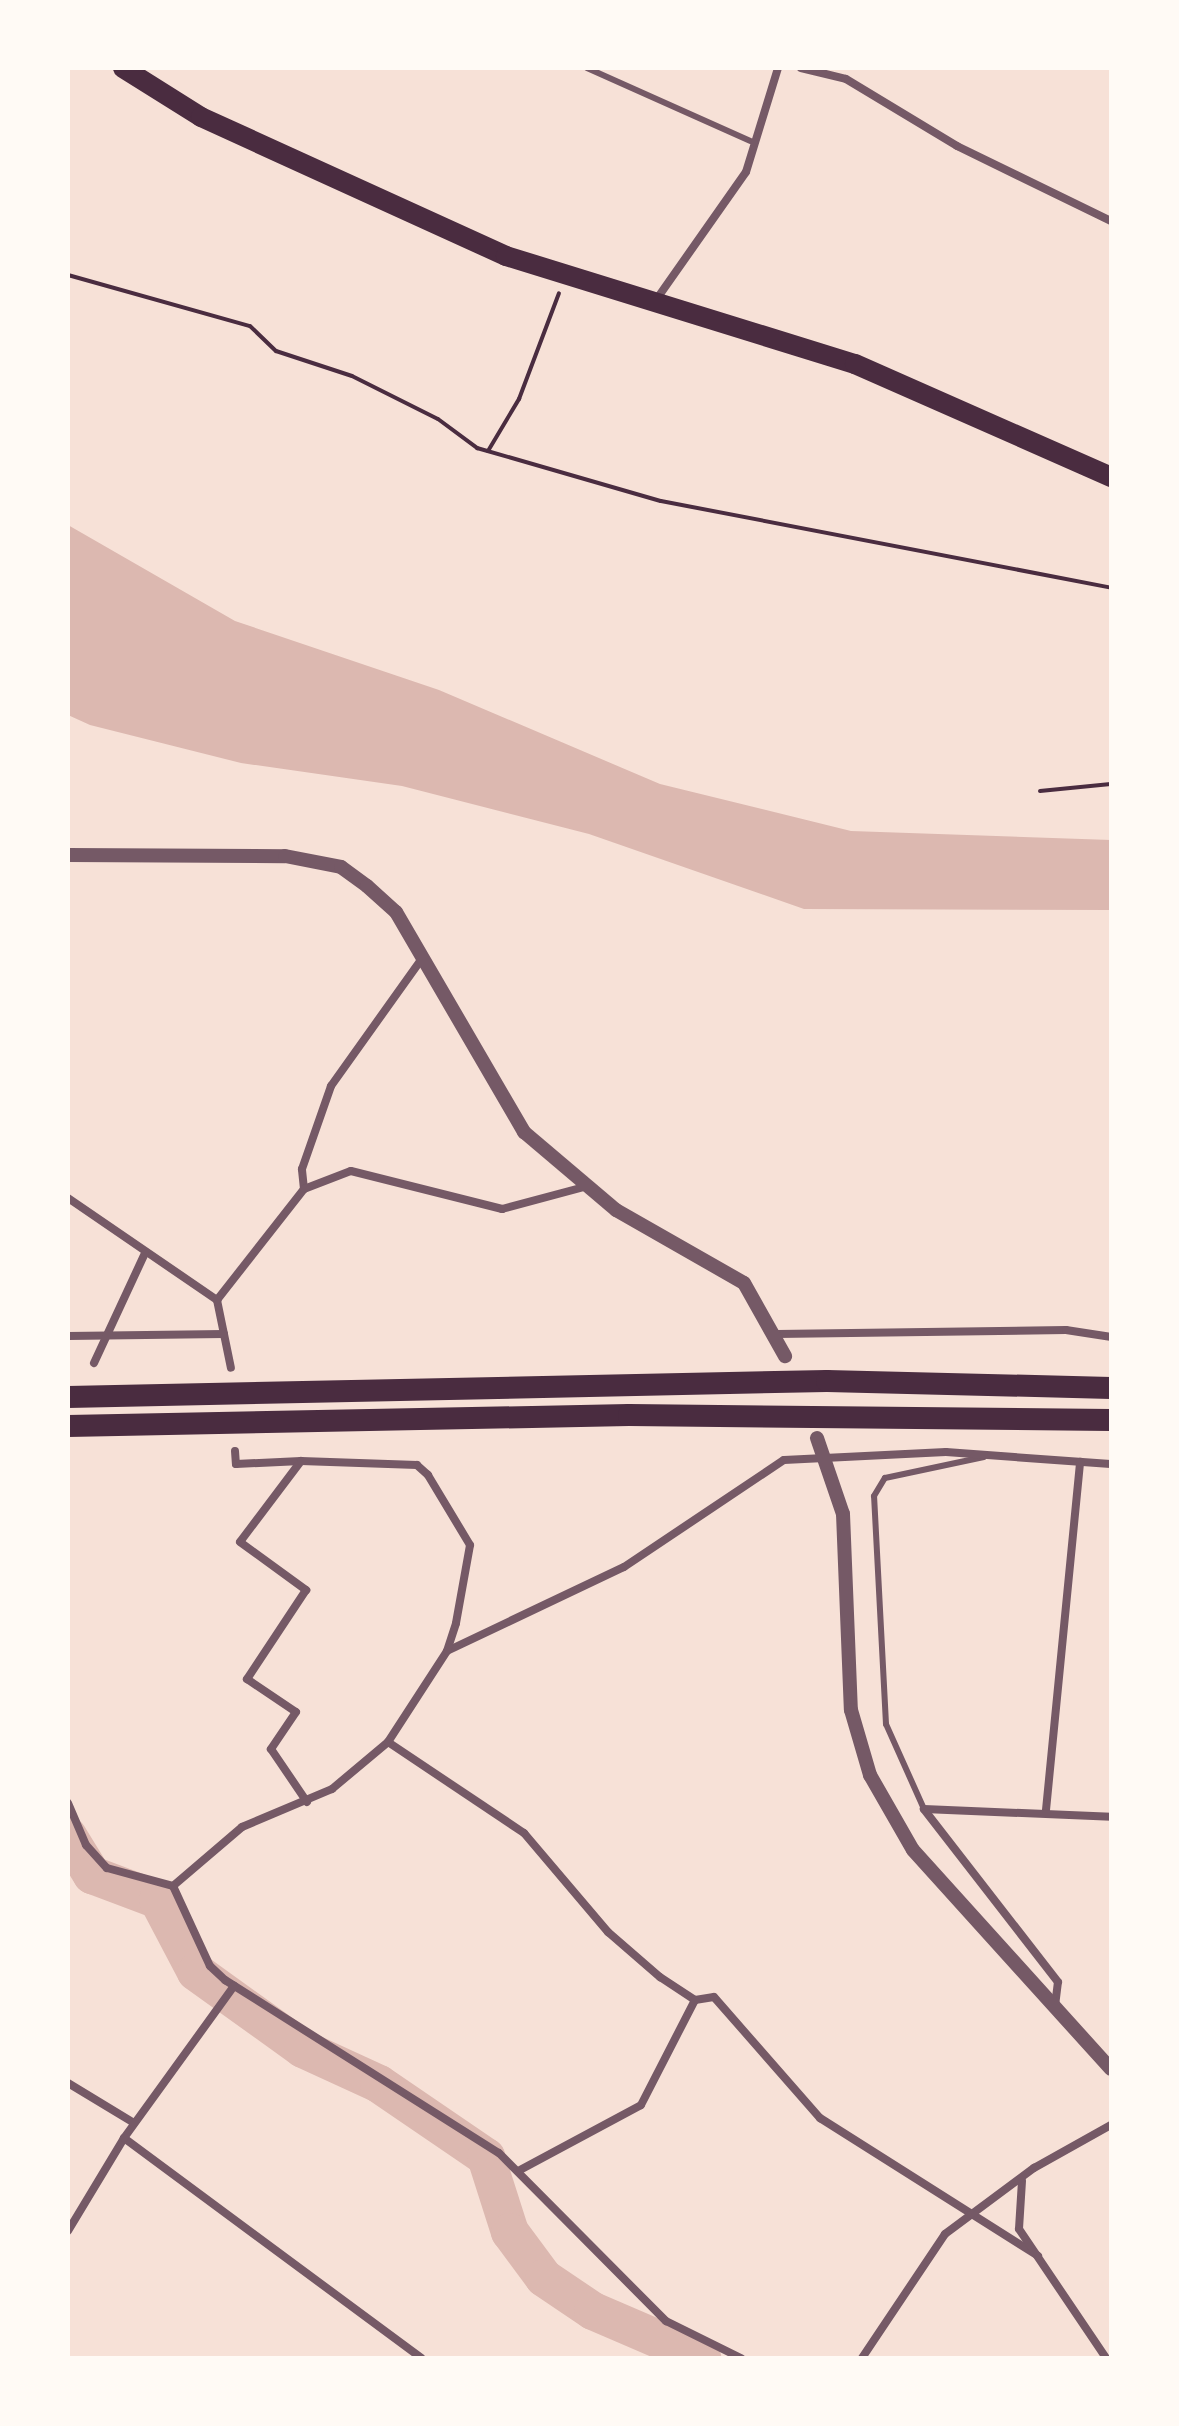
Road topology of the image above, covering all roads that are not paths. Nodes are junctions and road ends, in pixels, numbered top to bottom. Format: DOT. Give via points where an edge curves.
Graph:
graph roads {
  1 [pos="123,68"];
  2 [pos="587,68"];
  3 [pos="778,68"];
  4 [pos="801,68"];
  5 [pos="750,141"];
  6 [pos="1111,221"];
  7 [pos="656,300"];
  8 [pos="1111,477"];
  9 [pos="68,855"];
  10 [pos="421,960"];
  11 [pos="584,1187"];
  12 [pos="304,1189"];
  13 [pos="68,1198"];
  14 [pos="145,1253"];
  15 [pos="217,1300"];
  16 [pos="224,1334"];
  17 [pos="777,1334"];
  18 [pos="68,1336"];
  19 [pos="109,1336"];
  20 [pos="1111,1337"];
  21 [pos="785,1356"];
  22 [pos="94,1363"];
  23 [pos="231,1368"];
  24 [pos="1111,1388"];
  25 [pos="68,1397"];
  26 [pos="1111,1420"];
  27 [pos="68,1426"];
  28 [pos="817,1438"];
  29 [pos="235,1451"];
  30 [pos="984,1457"];
  31 [pos="826,1460"];
  32 [pos="301,1461"];
  33 [pos="1080,1462"];
  34 [pos="1111,1464"];
  35 [pos="447,1651"];
  36 [pos="388,1742"];
  37 [pos="307,1802"];
  38 [pos="68,1803"];
  39 [pos="924,1809"];
  40 [pos="1046,1810"];
  41 [pos="1111,1817"];
  42 [pos="173,1886"];
  43 [pos="234,1986"];
  44 [pos="695,2000"];
  45 [pos="1055,2007"];
  46 [pos="1111,2069"];
  47 [pos="68,2083"];
  48 [pos="134,2123"];
  49 [pos="1111,2125"];
  50 [pos="124,2138"];
  51 [pos="520,2170"];
  52 [pos="1023,2180"];
  53 [pos="974,2213"];
  54 [pos="68,2231"];
  55 [pos="1038,2256"];
  56 [pos="421,2358"];
  57 [pos="741,2358"];
  58 [pos="862,2358"];
  59 [pos="1106,2358"];
  1 -- 7 [label="highway" via="201,117 427,223"];
  2 -- 5 [label="lane"];
  3 -- 5 [label="street"];
  4 -- 6 [label="street" via="846,79 971,153"];
  5 -- 7 [label="street" via="746,172"];
  7 -- 8 [label="highway" via="855,364"];
  9 -- 10 [label="street" via="320,860 367,886 396,912"];
  10 -- 11 [label="street" via="524,1132"];
  10 -- 12 [label="street" via="331,1086 302,1169"];
  11 -- 12 [label="street" via="502,1209 351,1171"];
  11 -- 17 [label="street" via="744,1283"];
  12 -- 15 [label="street"];
  13 -- 14 [label="street"];
  14 -- 15 [label="street"];
  14 -- 19 [label="street"];
  15 -- 16 [label="street"];
  16 -- 19 [label="street"];
  16 -- 23 [label="street"];
  17 -- 20 [label="street" via="1066,1330"];
  17 -- 21 [label="street"];
  18 -- 19 [label="street"];
  19 -- 22 [label="street"];
  24 -- 25 [label="highway" via="827,1381"];
  26 -- 27 [label="highway" via="661,1415"];
  28 -- 31 [label="street"];
  29 -- 32 [label="street" via="236,1464"];
  30 -- 31 [label="street"];
  30 -- 33 [label="street"];
  30 -- 39 [label="lane" via="885,1478 874,1496 886,1724"];
  31 -- 35 [label="street" via="784,1460 624,1567"];
  31 -- 45 [label="street" via="843,1514 851,1710 870,1775 913,1850"];
  32 -- 35 [label="street" via="417,1465 428,1475 470,1545"];
  32 -- 37 [label="street" via="240,1542 306,1590 247,1679 296,1712 271,1749"];
  33 -- 34 [label="street"];
  33 -- 40 [label="street"];
  35 -- 36 [label="street"];
  36 -- 37 [label="street"];
  36 -- 44 [label="street" via="524,1833 608,1932"];
  37 -- 42 [label="street" via="242,1827"];
  38 -- 42 [label="street" via="86,1845 107,1868"];
  39 -- 40 [label="street"];
  39 -- 45 [label="street" via="1058,1982"];
  40 -- 41 [label="street"];
  42 -- 43 [label="street" via="210,1966"];
  43 -- 48 [label="street"];
  43 -- 51 [label="street" via="434,2107"];
  44 -- 51 [label="street" via="641,2105"];
  44 -- 53 [label="street" via="714,1997 820,2118"];
  45 -- 46 [label="street"];
  47 -- 48 [label="street"];
  48 -- 50 [label="street"];
  49 -- 52 [label="street" via="1089,2132"];
  50 -- 54 [label="street"];
  50 -- 56 [label="street"];
  51 -- 57 [label="street" via="666,2321"];
  52 -- 53 [label="street"];
  52 -- 55 [label="street" via="1019,2229"];
  53 -- 55 [label="street"];
  53 -- 58 [label="street" via="945,2234"];
  55 -- 59 [label="street"];
}
